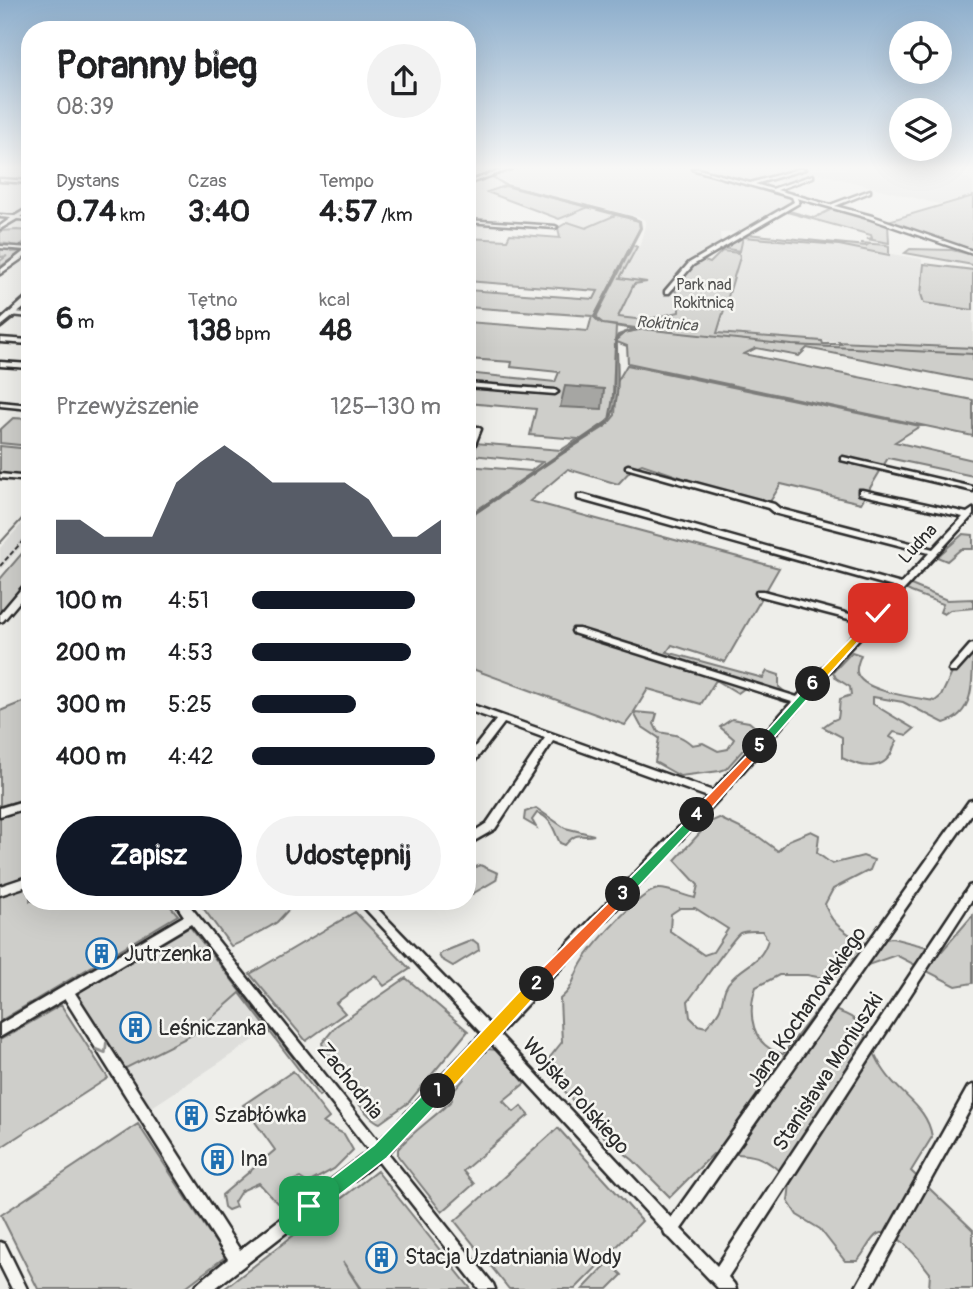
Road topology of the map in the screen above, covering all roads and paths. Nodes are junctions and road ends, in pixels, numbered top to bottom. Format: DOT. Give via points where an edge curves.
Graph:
graph roads {
  1 [pos="751,229"];
  2 [pos="907,229"];
  3 [pos="0,247"];
  4 [pos="21,248"];
  5 [pos="973,253"];
  6 [pos="21,256"];
  7 [pos="0,272"];
  8 [pos="667,292"];
  9 [pos="21,306"];
  10 [pos="5,319"];
  11 [pos="0,340"];
  12 [pos="21,341"];
  13 [pos="0,364"];
  14 [pos="21,365"];
  15 [pos="476,386"];
  16 [pos="555,392"];
  17 [pos="0,404"];
  18 [pos="21,406"];
  19 [pos="843,459"];
  20 [pos="628,467"];
  21 [pos="0,476"];
  22 [pos="21,478"];
  23 [pos="973,489"];
  24 [pos="862,492"];
  25 [pos="581,497"];
  26 [pos="970,513"];
  27 [pos="934,552"];
  28 [pos="903,587"];
  29 [pos="760,593"];
  30 [pos="21,594"];
  31 [pos="0,619"];
  32 [pos="869,622"];
  33 [pos="576,631"];
  34 [pos="973,647"];
  35 [pos="953,670"];
  36 [pos="799,701"];
  37 [pos="476,709"];
  38 [pos="502,719"];
  39 [pos="550,737"];
  40 [pos="476,750"];
  41 [pos="715,796"];
  42 [pos="973,804"];
  43 [pos="21,806"];
  44 [pos="0,812"];
  45 [pos="476,835"];
  46 [pos="21,883"];
  47 [pos="973,889"];
  48 [pos="0,891"];
  49 [pos="185,910"];
  50 [pos="374,910"];
  51 [pos="191,918"];
  52 [pos="67,991"];
  53 [pos="0,1031"];
  54 [pos="491,1033"];
  55 [pos="973,1091"];
  56 [pos="380,1152"];
  57 [pos="671,1231"];
  58 [pos="0,1249"];
  59 [pos="239,1261"];
  60 [pos="718,1278"];
  61 [pos="20,1289"];
  62 [pos="202,1289"];
  63 [pos="488,1289"];
  64 [pos="729,1289"];
  65 [pos="862,1289"];
  1 -- 8 [label="street" via="691,264"];
  2 -- 5 [label="street"];
  3 -- 4 [label="street"];
  6 -- 7 [label="street"];
  9 -- 10 [label="street"];
  11 -- 12 [label="street"];
  13 -- 14 [label="street"];
  15 -- 16 [label="street"];
  17 -- 18 [label="street"];
  19 -- 23 [label="street"];
  20 -- 27 [label="street"];
  21 -- 22 [label="street"];
  24 -- 26 [label="street"];
  25 -- 28 [label="street"];
  26 -- 27 [label="street, Ludna"];
  27 -- 28 [label="street, Ludna"];
  28 -- 32 [label="street, Ludna"];
  29 -- 32 [label="street"];
  30 -- 31 [label="street"];
  32 -- 36 [label="street, Ludna"];
  33 -- 36 [label="street"];
  34 -- 35 [label="street"];
  36 -- 41 [label="street, Ludna"];
  37 -- 38 [label="street"];
  38 -- 39 [label="street"];
  38 -- 40 [label="street"];
  39 -- 41 [label="street"];
  39 -- 45 [label="street" via="491,826"];
  41 -- 54 [label="street, Ludna"];
  42 -- 57 [label="street, Jana Kochanowskiego"];
  43 -- 44 [label="street"];
  46 -- 48 [label="street"];
  47 -- 60 [label="street, Stanisława Moniuszki"];
  49 -- 51 [label="street, Zachodnia"];
  50 -- 54 [label="street, Wojska Polskiego"];
  51 -- 52 [label="street"];
  51 -- 56 [label="street, Zachodnia"];
  52 -- 53 [label="street"];
  52 -- 59 [label="street, one-way"];
  54 -- 56 [label="street, Ludna"];
  54 -- 57 [label="street, Wojska Polskiego"];
  55 -- 65 [label="street"];
  56 -- 59 [label="street, Ludna"];
  56 -- 63 [label="street, Zachodnia"];
  57 -- 60 [label="street, Wojska Polskiego"];
  58 -- 61 [label="street"];
  59 -- 62 [label="street, Ludna"];
  60 -- 64 [label="street, Wojska Polskiego"];
}
